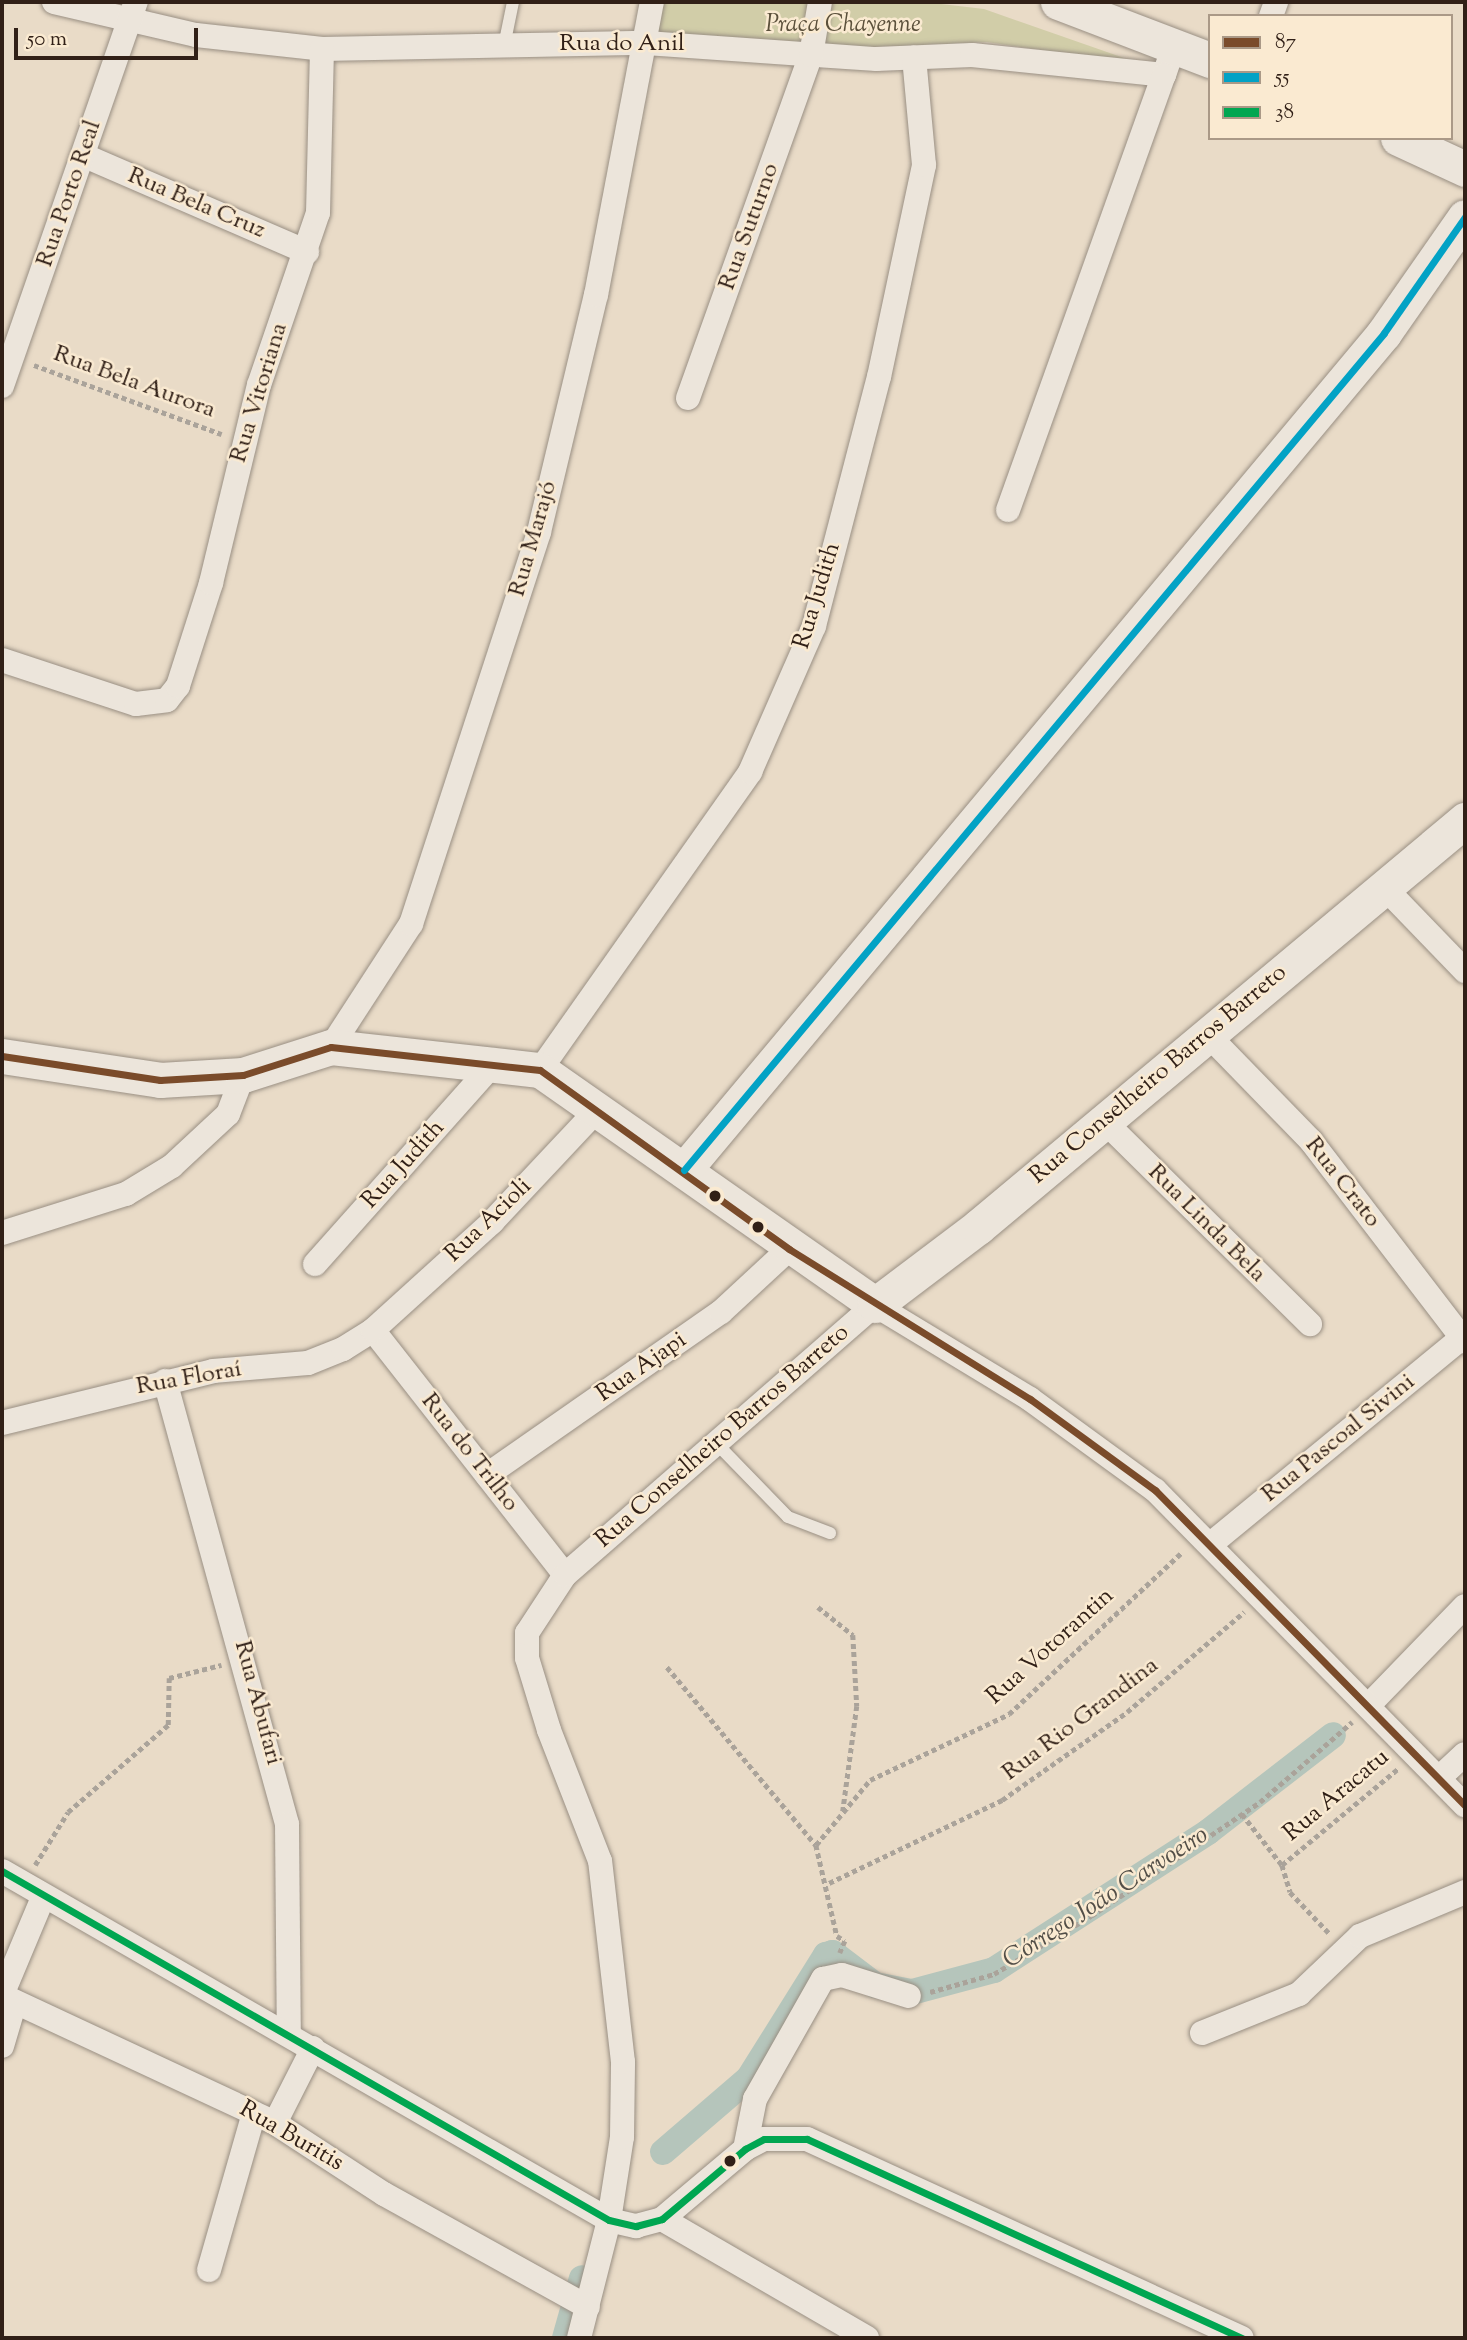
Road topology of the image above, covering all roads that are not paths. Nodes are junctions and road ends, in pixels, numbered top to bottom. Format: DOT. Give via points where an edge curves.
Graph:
graph roads {
  1 [pos="54,2"];
  2 [pos="513,2"];
  3 [pos="652,2"];
  4 [pos="820,2"];
  5 [pos="1058,2"];
  6 [pos="1108,9"];
  7 [pos="133,10"];
  8 [pos="646,43"];
  9 [pos="505,46"];
  10 [pos="322,49"];
  11 [pos="811,55"];
  12 [pos="914,57"];
  13 [pos="1169,60"];
  14 [pos="1208,60"];
  15 [pos="1402,140"];
  16 [pos="85,156"];
  17 [pos="1465,169"];
  18 [pos="1465,217"];
  19 [pos="307,252"];
  20 [pos="2,386"];
  21 [pos="688,398"];
  22 [pos="1008,510"];
  23 [pos="2,660"];
  24 [pos="1465,820"];
  25 [pos="1384,887"];
  26 [pos="1465,971"];
  27 [pos="1208,1035"];
  28 [pos="331,1047"];
  29 [pos="2,1056"];
  30 [pos="493,1064"];
  31 [pos="540,1070"];
  32 [pos="243,1075"];
  33 [pos="600,1107"];
  34 [pos="1105,1122"];
  35 [pos="684,1170"];
  36 [pos="2,1233"];
  37 [pos="789,1249"];
  38 [pos="315,1264"];
  39 [pos="875,1305"];
  40 [pos="1310,1324"];
  41 [pos="373,1330"];
  42 [pos="1464,1338"];
  43 [pos="165,1381"];
  44 [pos="2,1423"];
  45 [pos="716,1443"];
  46 [pos="487,1475"];
  47 [pos="830,1533"];
  48 [pos="1207,1539"];
  49 [pos="565,1575"];
  50 [pos="1465,1605"];
  51 [pos="1368,1706"];
  52 [pos="1465,1754"];
  53 [pos="1439,1778"];
  54 [pos="1465,1805"];
  55 [pos="2,1871"];
  56 [pos="34,1889"];
  57 [pos="1465,1892"];
  58 [pos="909,1996"];
  59 [pos="7,1998"];
  60 [pos="289,2033"];
  61 [pos="1202,2034"];
  62 [pos="2,2046"];
  63 [pos="313,2048"];
  64 [pos="265,2118"];
  65 [pos="745,2148"];
  66 [pos="662,2219"];
  67 [pos="609,2220"];
  68 [pos="209,2270"];
  69 [pos="578,2302"];
  70 [pos="579,2338"];
  71 [pos="867,2338"];
  72 [pos="1242,2338"];
  1 -- 7 [label="street, Rua do Anil"];
  2 -- 9 [label="lane"];
  3 -- 8 [label="street, Rua Marajó"];
  4 -- 11 [label="street, Rua Suturno"];
  5 -- 6 [label="street"];
  6 -- 13 [label="street"];
  7 -- 10 [label="street, Rua do Anil" via="196,35"];
  7 -- 16 [label="street, Rua Porto Real"];
  8 -- 9 [label="street, Rua do Anil"];
  8 -- 11 [label="street, Rua do Anil"];
  8 -- 28 [label="street, Rua Marajó" via="539,532 411,924"];
  9 -- 10 [label="street, Rua do Anil"];
  10 -- 19 [label="street, Rua Vitoriana" via="321,178"];
  11 -- 12 [label="street, Rua do Anil"];
  11 -- 21 [label="street, Rua Suturno"];
  12 -- 13 [label="street, Rua do Anil"];
  12 -- 31 [label="street, Rua Judith" via="925,165 879,377 814,626 750,772"];
  13 -- 14 [label="street"];
  13 -- 22 [label="street"];
  15 -- 17 [label="street"];
  16 -- 19 [label="street, Rua Bela Cruz"];
  16 -- 20 [label="street, Rua Porto Real"];
  18 -- 35 [label="street" via="1384,333"];
  19 -- 23 [label="street, Rua Vitoriana" via="243,441 211,583 178,686 167,700 136,704"];
  24 -- 25 [label="street, Rua Conselheiro Barros Barreto"];
  25 -- 26 [label="street"];
  25 -- 27 [label="street, Rua Conselheiro Barros Barreto"];
  27 -- 34 [label="street, Rua Conselheiro Barros Barreto"];
  27 -- 42 [label="street, Rua Crato" via="1311,1141"];
  28 -- 30 [label="street"];
  28 -- 32 [label="street"];
  29 -- 32 [label="street" via="160,1080"];
  30 -- 31 [label="street"];
  30 -- 38 [label="street, Rua Judith"];
  31 -- 33 [label="street"];
  32 -- 36 [label="street" via="228,1114 172,1166 126,1194"];
  33 -- 35 [label="street"];
  33 -- 41 [label="street, Rua Acioli" via="492,1222"];
  34 -- 39 [label="street, Rua Conselheiro Barros Barreto"];
  34 -- 40 [label="street, Rua Linda Bela"];
  35 -- 37 [label="street"];
  37 -- 39 [label="street"];
  37 -- 46 [label="street, Rua Ajapi" via="721,1312"];
  39 -- 45 [label="street, Rua Conselheiro Barros Barreto"];
  39 -- 48 [label="street" via="1067,1425"];
  41 -- 43 [label="street, Rua Floraí" via="308,1363"];
  41 -- 46 [label="street, Rua do Trilho"];
  42 -- 48 [label="street, Rua Pascoal Sivini"];
  43 -- 44 [label="street, Rua Floraí"];
  43 -- 60 [label="street, Rua Abufari" via="246,1659 287,1824"];
  45 -- 47 [label="lane" via="788,1517"];
  45 -- 49 [label="street, Rua Conselheiro Barros Barreto"];
  46 -- 49 [label="street, Rua do Trilho"];
  48 -- 51 [label="street"];
  49 -- 67 [label="street, Rua Conselheiro Barros Barreto" via="527,1633 527,1658 589,1826 608,1900 624,2104"];
  50 -- 51 [label="street"];
  51 -- 53 [label="street"];
  52 -- 53 [label="street"];
  53 -- 54 [label="street"];
  55 -- 56 [label="street"];
  56 -- 59 [label="street"];
  56 -- 60 [label="street"];
  57 -- 61 [label="street" via="1379,1926 1299,1994"];
  58 -- 65 [label="street" via="831,1975 816,1989 755,2099"];
  59 -- 62 [label="street"];
  59 -- 64 [label="street, Rua Buritis"];
  60 -- 63 [label="street"];
  63 -- 64 [label="street"];
  63 -- 67 [label="street"];
  64 -- 68 [label="street"];
  64 -- 69 [label="street, Rua Buritis" via="384,2194"];
  65 -- 66 [label="street"];
  65 -- 72 [label="street" via="764,2139 807,2139"];
  66 -- 67 [label="street" via="636,2226"];
  66 -- 71 [label="street"];
  67 -- 69 [label="street, Rua Conselheiro Barros Barreto"];
  69 -- 70 [label="street, Rua Conselheiro Barros Barreto"];
}
